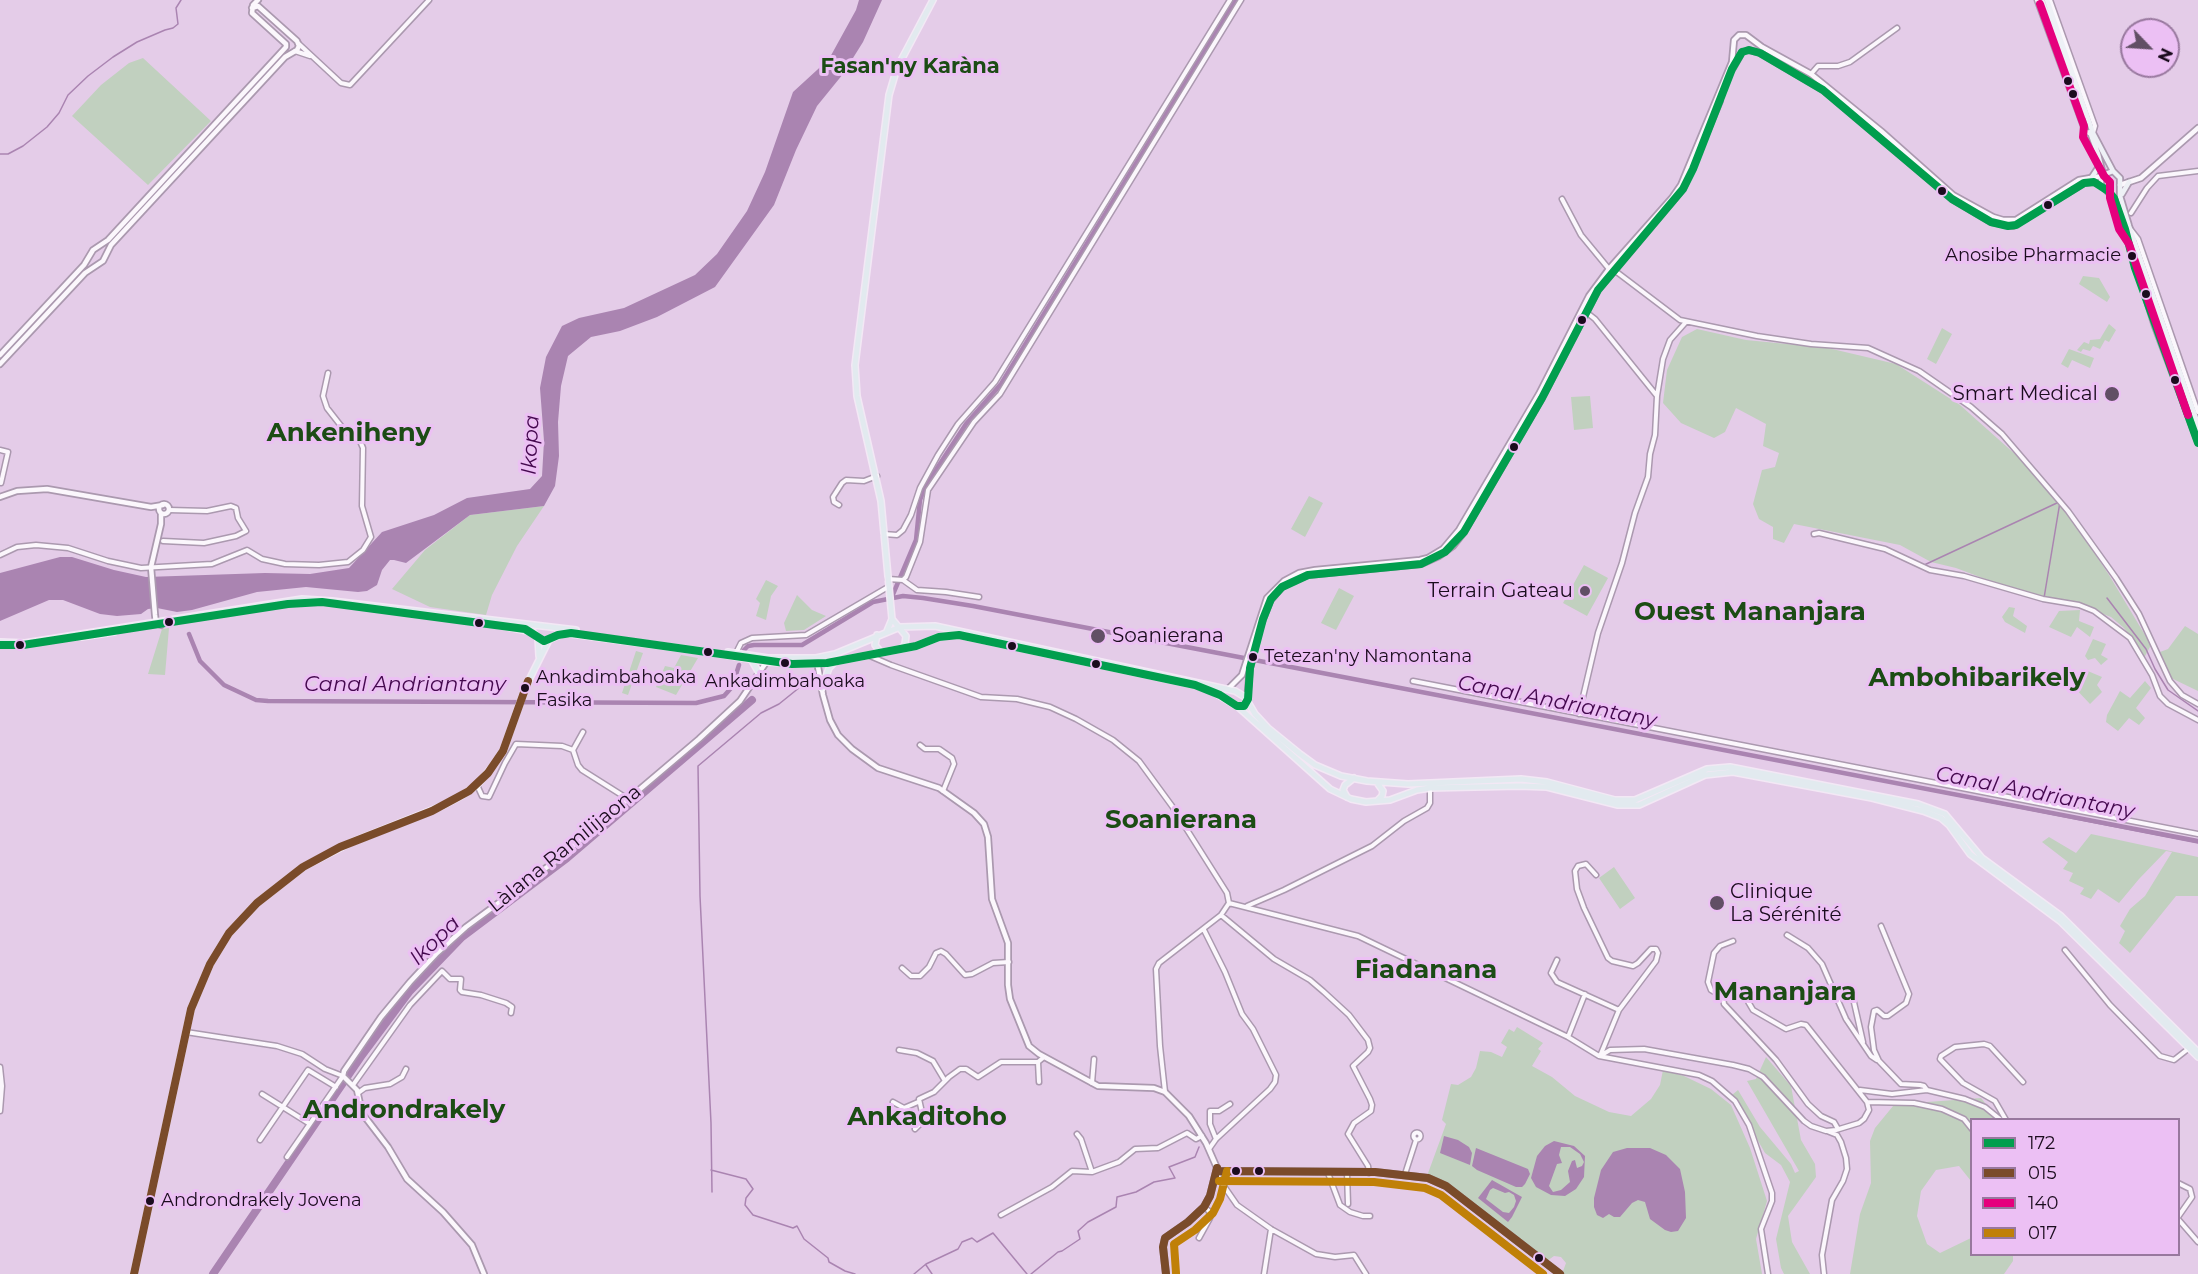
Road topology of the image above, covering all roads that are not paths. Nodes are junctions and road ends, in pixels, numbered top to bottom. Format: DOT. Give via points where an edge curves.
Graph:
graph roads {
  1 [pos="258,0"];
  2 [pos="429,0"];
  3 [pos="933,0"];
  4 [pos="1230,0"];
  5 [pos="1241,0"];
  6 [pos="2037,0"];
  7 [pos="2042,0"];
  8 [pos="2048,0"];
  9 [pos="252,8"];
  10 [pos="1897,28"];
  11 [pos="294,39"];
  12 [pos="1751,40"];
  13 [pos="299,44"];
  14 [pos="286,45"];
  15 [pos="1734,47"];
  16 [pos="1749,50"];
  17 [pos="294,51"];
  18 [pos="1742,52"];
  19 [pos="310,57"];
  20 [pos="1811,74"];
  21 [pos="2198,128"];
  22 [pos="2092,134"];
  23 [pos="2098,154"];
  24 [pos="2113,171"];
  25 [pos="2198,171"];
  26 [pos="2102,176"];
  27 [pos="2092,177"];
  28 [pos="2129,182"];
  29 [pos="2120,185"];
  30 [pos="2101,186"];
  31 [pos="2108,191"];
  32 [pos="2120,196"];
  33 [pos="1562,199"];
  34 [pos="2131,213"];
  35 [pos="2127,227"];
  36 [pos="99,246"];
  37 [pos="105,254"];
  38 [pos="89,256"];
  39 [pos="96,264"];
  40 [pos="1611,271"];
  41 [pos="1586,312"];
  42 [pos="1687,322"];
  43 [pos="0,355"];
  44 [pos="0,364"];
  45 [pos="328,373"];
  46 [pos="1657,396"];
  47 [pos="2198,412"];
  48 [pos="2198,424"];
  49 [pos="2198,434"];
  50 [pos="2198,443"];
  51 [pos="0,450"];
  52 [pos="877,476"];
  53 [pos="1,483"];
  54 [pos="0,497"];
  55 [pos="163,505"];
  56 [pos="839,505"];
  57 [pos="153,507"];
  58 [pos="169,511"];
  59 [pos="160,512"];
  60 [pos="161,524"];
  61 [pos="884,534"];
  62 [pos="1814,534"];
  63 [pos="164,541"];
  64 [pos="0,555"];
  65 [pos="151,570"];
  66 [pos="888,579"];
  67 [pos="903,580"];
  68 [pos="888,587"];
  69 [pos="979,597"];
  70 [pos="892,619"];
  71 [pos="159,624"];
  72 [pos="545,626"];
  73 [pos="900,627"];
  74 [pos="887,631"];
  75 [pos="877,635"];
  76 [pos="538,637"];
  77 [pos="550,639"];
  78 [pos="0,644"];
  79 [pos="902,648"];
  80 [pos="880,651"];
  81 [pos="1252,651"];
  82 [pos="736,653"];
  83 [pos="867,654"];
  84 [pos="539,657"];
  85 [pos="750,659"];
  86 [pos="767,660"];
  87 [pos="817,661"];
  88 [pos="837,661"];
  89 [pos="1249,664"];
  90 [pos="759,673"];
  91 [pos="1413,681"];
  92 [pos="822,688"];
  93 [pos="1228,689"];
  94 [pos="1228,700"];
  95 [pos="1247,700"];
  96 [pos="2198,704"];
  97 [pos="1237,706"];
  98 [pos="1579,714"];
  99 [pos="2198,720"];
  100 [pos="583,732"];
  101 [pos="920,746"];
  102 [pos="573,750"];
  103 [pos="1354,778"];
  104 [pos="1375,783"];
  105 [pos="477,785"];
  106 [pos="1430,788"];
  107 [pos="943,791"];
  108 [pos="1347,797"];
  109 [pos="628,799"];
  110 [pos="1376,802"];
  111 [pos="2198,834"];
  112 [pos="1596,875"];
  113 [pos="1229,903"];
  114 [pos="1247,906"];
  115 [pos="1221,915"];
  116 [pos="1881,926"];
  117 [pos="1204,930"];
  118 [pos="1787,935"];
  119 [pos="1733,941"];
  120 [pos="2065,950"];
  121 [pos="1557,960"];
  122 [pos="1009,962"];
  123 [pos="902,968"];
  124 [pos="1585,994"];
  125 [pos="1723,997"];
  126 [pos="1853,998"];
  127 [pos="1618,1010"];
  128 [pos="511,1013"];
  129 [pos="186,1032"];
  130 [pos="1568,1037"];
  131 [pos="1863,1043"];
  132 [pos="2188,1047"];
  133 [pos="899,1050"];
  134 [pos="2198,1052"];
  135 [pos="1599,1056"];
  136 [pos="1044,1057"];
  137 [pos="2198,1057"];
  138 [pos="1094,1059"];
  139 [pos="1879,1061"];
  140 [pos="1038,1062"];
  141 [pos="0,1067"];
  142 [pos="406,1069"];
  143 [pos="347,1080"];
  144 [pos="945,1081"];
  145 [pos="1039,1082"];
  146 [pos="2023,1082"];
  147 [pos="1092,1083"];
  148 [pos="336,1087"];
  149 [pos="1859,1090"];
  150 [pos="1927,1090"];
  151 [pos="1165,1092"];
  152 [pos="358,1093"];
  153 [pos="262,1094"];
  154 [pos="893,1102"];
  155 [pos="918,1102"];
  156 [pos="1867,1102"];
  157 [pos="1230,1104"];
  158 [pos="282,1107"];
  159 [pos="0,1111"];
  160 [pos="1998,1118"];
  161 [pos="2005,1118"];
  162 [pos="310,1124"];
  163 [pos="1970,1128"];
  164 [pos="915,1129"];
  165 [pos="1838,1129"];
  166 [pos="1826,1131"];
  167 [pos="1077,1134"];
  168 [pos="1203,1136"];
  169 [pos="1216,1139"];
  170 [pos="260,1140"];
  171 [pos="1416,1140"];
  172 [pos="1209,1149"];
  173 [pos="287,1157"];
  174 [pos="1218,1171"];
  175 [pos="1092,1172"];
  176 [pos="1328,1173"];
  177 [pos="1347,1173"];
  178 [pos="1369,1173"];
  179 [pos="1405,1174"];
  180 [pos="2180,1184"];
  181 [pos="1348,1204"];
  182 [pos="1204,1206"];
  183 [pos="1001,1215"];
  184 [pos="2180,1215"];
  185 [pos="1370,1216"];
  186 [pos="2180,1220"];
  187 [pos="1270,1229"];
  188 [pos="1199,1238"];
  189 [pos="2198,1242"];
  190 [pos="134,1274"];
  191 [pos="484,1274"];
  192 [pos="1166,1274"];
  193 [pos="1264,1274"];
  194 [pos="1366,1274"];
  195 [pos="1560,1274"];
  196 [pos="1768,1274"];
  197 [pos="1824,1274"];
  1 -- 9 [label="street"];
  2 -- 19 [label="street" via="350,85 341,83"];
  3 -- 52 [label="main road" via="897,68 889,95 857,341 856,387"];
  4 -- 61 [label="street" via="994,382 938,455 903,530 897,535"];
  5 -- 67 [label="street" via="1000,394 974,422 928,490 920,542"];
  6 -- 22 [label="street" via="2085,131"];
  7 -- 22 [label="main road"];
  8 -- 22 [label="main road"];
  9 -- 11 [label="street" via="258,6"];
  9 -- 14 [label="street" via="253,15"];
  10 -- 20 [label="street" via="1850,62 1818,66"];
  11 -- 13 [label="street"];
  11 -- 14 [label="street"];
  12 -- 15 [label="street" via="1739,35"];
  12 -- 16 [label="street"];
  12 -- 20 [label="street"];
  13 -- 17 [label="street"];
  13 -- 19 [label="street"];
  14 -- 17 [label="street"];
  14 -- 36 [label="street"];
  15 -- 18 [label="street"];
  15 -- 40 [label="street" via="1732,62 1681,185"];
  16 -- 18 [label="street"];
  16 -- 30 [label="street" via="1823,90 1952,199 1991,222 2016,225 2084,183"];
  17 -- 19 [label="street"];
  17 -- 37 [label="street"];
  18 -- 40 [label="street" via="1683,189"];
  20 -- 27 [label="street" via="1953,195 1993,217 2016,220 2079,180"];
  21 -- 28 [label="street" via="2146,174"];
  22 -- 23 [label="main road"];
  22 -- 24 [label="main road"];
  23 -- 26 [label="main road"];
  23 -- 27 [label="main road" via="2098,168"];
  24 -- 26 [label="main road"];
  24 -- 29 [label="main road"];
  25 -- 34 [label="street" via="2158,176"];
  26 -- 27 [label="street"];
  26 -- 30 [label="main road"];
  28 -- 29 [label="street"];
  28 -- 32 [label="main road"];
  29 -- 31 [label="main road"];
  29 -- 32 [label="main road"];
  30 -- 31 [label="main road"];
  31 -- 35 [label="main road"];
  32 -- 35 [label="main road"];
  33 -- 40 [label="street" via="1581,235"];
  35 -- 47 [label="street" via="2138,239"];
  35 -- 48 [label="main road"];
  35 -- 49 [label="main road"];
  35 -- 50 [label="street" via="2135,268"];
  36 -- 37 [label="street"];
  36 -- 38 [label="street"];
  37 -- 39 [label="street" via="103,261"];
  38 -- 39 [label="street"];
  38 -- 43 [label="street"];
  39 -- 44 [label="street"];
  40 -- 41 [label="street"];
  40 -- 42 [label="street"];
  40 -- 81 [label="street" via="1580,312 1539,394 1449,543 1428,558 1414,562 1315,570 1292,576 1267,598"];
  41 -- 46 [label="street"];
  41 -- 81 [label="street" via="1542,398 1453,546 1421,564 1316,574 1292,580 1270,599"];
  42 -- 46 [label="street" via="1670,340"];
  42 -- 96 [label="street" via="1811,344 1868,348 1919,371 1971,407 2002,434 2068,511 2139,614 2170,681 2182,695"];
  45 -- 65 [label="street" via="323,396 327,408 363,448 362,506 371,537 363,550 348,562 338,564 285,564 247,550 212,564"];
  46 -- 98 [label="street" via="1648,477 1601,626"];
  51 -- 53 [label="street" via="8,452"];
  52 -- 56 [label="street" via="842,483 833,497"];
  52 -- 61 [label="main road"];
  54 -- 57 [label="street" via="23,490 47,489"];
  55 -- 57 [label="street"];
  55 -- 58 [label="street"];
  55 -- 59 [label="street"];
  57 -- 59 [label="street"];
  58 -- 59 [label="street"];
  58 -- 60 [label="street"];
  58 -- 63 [label="street" via="207,511 231,506 236,508 246,531 204,543"];
  59 -- 60 [label="street"];
  60 -- 65 [label="street"];
  61 -- 66 [label="main road"];
  62 -- 99 [label="street" via="1885,549 1930,570 2094,611 2130,638 2160,696"];
  64 -- 65 [label="street" via="17,547 56,546"];
  65 -- 71 [label="street"];
  66 -- 67 [label="street"];
  66 -- 68 [label="main road"];
  67 -- 69 [label="street" via="917,590"];
  68 -- 70 [label="main road"];
  68 -- 82 [label="street" via="806,635 752,638 741,643"];
  70 -- 73 [label="main road"];
  70 -- 74 [label="main road"];
  71 -- 72 [label="main road" via="302,599"];
  71 -- 76 [label="main road" via="322,602 515,627"];
  71 -- 78 [label="main road" via="23,645"];
  72 -- 76 [label="main road" via="538,629"];
  72 -- 77 [label="main road" via="552,631"];
  72 -- 82 [label="main road"];
  73 -- 74 [label="main road"];
  73 -- 79 [label="main road" via="906,639"];
  73 -- 93 [label="main road" via="942,627"];
  74 -- 75 [label="main road"];
  75 -- 80 [label="main road" via="875,645"];
  75 -- 87 [label="main road"];
  76 -- 77 [label="main road" via="542,641"];
  76 -- 84 [label="main road"];
  77 -- 84 [label="main road"];
  77 -- 85 [label="main road" via="571,633"];
  79 -- 80 [label="main road"];
  79 -- 94 [label="main road" via="959,635 1195,685"];
  80 -- 83 [label="main road"];
  81 -- 89 [label="street"];
  82 -- 86 [label="main road"];
  83 -- 88 [label="main road"];
  83 -- 113 [label="street" via="981,697 1017,699 1050,707 1113,740 1139,761 1172,806 1227,893"];
  84 -- 105 [label="main road" via="503,751"];
  85 -- 86 [label="main road"];
  85 -- 90 [label="main road"];
  86 -- 87 [label="main road"];
  86 -- 90 [label="street, Làlana Ramilijaona"];
  87 -- 88 [label="main road"];
  87 -- 92 [label="street"];
  88 -- 92 [label="main road" via="829,668"];
  89 -- 93 [label="street"];
  89 -- 95 [label="street"];
  90 -- 109 [label="street, Làlana Ramilijaona" via="730,712"];
  91 -- 98 [label="street"];
  92 -- 107 [label="street" via="832,724 856,753 878,768"];
  93 -- 94 [label="main road"];
  93 -- 95 [label="main road" via="1241,693"];
  94 -- 97 [label="main road"];
  95 -- 97 [label="main road" via="1244,706"];
  95 -- 103 [label="main road" via="1261,721 1315,765"];
  97 -- 108 [label="main road" via="1323,784"];
  98 -- 111 [label="street"];
  100 -- 102 [label="street"];
  101 -- 107 [label="street" via="939,749 952,758 954,764"];
  102 -- 105 [label="street" via="516,744 489,797 482,796"];
  102 -- 109 [label="street" via="582,770"];
  103 -- 104 [label="main road"];
  103 -- 108 [label="main road" via="1343,790"];
  104 -- 110 [label="main road" via="1383,791"];
  104 -- 132 [label="main road" via="1521,779 1615,800 1635,800 1707,769 1730,767 1938,810 1982,858 2061,916"];
  105 -- 129 [label="main road" via="442,806 328,852 264,897 234,925 217,952 196,996"];
  106 -- 110 [label="main road"];
  106 -- 114 [label="street" via="1427,808 1372,846"];
  106 -- 132 [label="main road" via="1546,787 1618,805 1639,805 1705,775 1733,772 1931,813 1949,825 1970,854 2060,921"];
  107 -- 122 [label="street" via="978,815 986,828 992,899 1007,938"];
  108 -- 110 [label="main road"];
  109 -- 143 [label="street, Làlana Ramilijaona" via="437,953 381,1017 346,1069"];
  112 -- 127 [label="street" via="1586,864 1578,866 1575,873 1584,908 1608,958 1633,966 1651,949 1658,951 1656,961"];
  113 -- 114 [label="street"];
  113 -- 115 [label="street"];
  114 -- 130 [label="street" via="1358,936"];
  115 -- 117 [label="street"];
  115 -- 178 [label="street" via="1274,959 1310,980 1349,1015 1368,1040 1368,1052 1353,1066 1370,1099 1371,1111 1354,1123 1348,1134"];
  116 -- 139 [label="street" via="1910,994 1906,1003 1888,1016 1874,1011 1872,1038"];
  117 -- 151 [label="street" via="1155,969"];
  117 -- 169 [label="street" via="1242,1014 1276,1075 1270,1089"];
  118 -- 131 [label="street" via="1808,948 1822,964 1846,1020"];
  119 -- 125 [label="street" via="1717,948 1710,966 1708,985 1713,993"];
  120 -- 132 [label="street" via="2110,1005 2160,1056 2174,1060"];
  121 -- 124 [label="street" via="1551,973 1555,980"];
  122 -- 123 [label="street" via="993,963 965,975 941,951 920,976 911,976"];
  122 -- 136 [label="street" via="1012,1007 1028,1043"];
  124 -- 127 [label="street"];
  124 -- 130 [label="street"];
  125 -- 149 [label="street" via="1734,991 1743,993 1753,1010 1786,1029 1806,1025"];
  125 -- 165 [label="street" via="1724,1004 1776,1060 1808,1104"];
  126 -- 131 [label="street"];
  127 -- 135 [label="street"];
  128 -- 143 [label="street" via="512,1007 506,1003 462,992 461,980 450,979 442,971"];
  129 -- 143 [label="street" via="277,1046 302,1054"];
  129 -- 190 [label="main road"];
  130 -- 135 [label="street"];
  131 -- 139 [label="street"];
  132 -- 134 [label="main road"];
  132 -- 137 [label="main road"];
  133 -- 144 [label="street" via="933,1061"];
  135 -- 166 [label="street" via="1611,1050 1644,1049 1749,1069 1769,1083 1804,1121"];
  135 -- 196 [label="street" via="1699,1075 1735,1101 1749,1125 1772,1193 1761,1229"];
  136 -- 140 [label="street"];
  136 -- 147 [label="street"];
  138 -- 147 [label="street"];
  139 -- 150 [label="street" via="1900,1084 1920,1085"];
  140 -- 144 [label="street" via="1001,1062 978,1077 960,1069"];
  140 -- 145 [label="street"];
  141 -- 159 [label="street"];
  142 -- 152 [label="street" via="402,1077 390,1084"];
  143 -- 148 [label="street"];
  143 -- 152 [label="street"];
  144 -- 155 [label="street"];
  146 -- 161 [label="street" via="1990,1046 1955,1047 1940,1059 1963,1083 1995,1101"];
  147 -- 151 [label="street"];
  148 -- 158 [label="street" via="308,1070"];
  148 -- 162 [label="street"];
  149 -- 150 [label="street" via="1892,1094"];
  149 -- 156 [label="street"];
  150 -- 160 [label="street" via="1965,1099"];
  151 -- 168 [label="street"];
  152 -- 191 [label="street" via="362,1113 407,1179 472,1245"];
  153 -- 158 [label="street"];
  154 -- 155 [label="street" via="904,1107"];
  155 -- 164 [label="street" via="923,1117"];
  156 -- 163 [label="street" via="1942,1109 1964,1119"];
  156 -- 165 [label="street" via="1869,1110 1864,1119"];
  157 -- 169 [label="street" via="1219,1111 1212,1110 1209,1115"];
  158 -- 162 [label="street"];
  158 -- 170 [label="street"];
  162 -- 173 [label="street"];
  165 -- 166 [label="street"];
  166 -- 197 [label="street" via="1837,1135 1844,1147 1846,1169 1832,1200 1822,1255"];
  167 -- 175 [label="street"];
  168 -- 172 [label="street"];
  168 -- 175 [label="street" via="1196,1139 1187,1133 1158,1148 1135,1149 1119,1162"];
  169 -- 172 [label="street"];
  171 -- 179 [label="street"];
  172 -- 174 [label="street"];
  174 -- 176 [label="street"];
  174 -- 182 [label="street"];
  174 -- 187 [label="street" via="1219,1179 1237,1205"];
  175 -- 183 [label="street" via="1072,1171 1052,1187"];
  176 -- 177 [label="street"];
  176 -- 185 [label="street" via="1340,1205 1350,1212"];
  177 -- 178 [label="street"];
  177 -- 181 [label="street"];
  178 -- 179 [label="street"];
  179 -- 195 [label="street" via="1446,1186"];
  180 -- 184 [label="street" via="2190,1189 2192,1197"];
  182 -- 188 [label="street" via="1210,1218"];
  182 -- 192 [label="street" via="1165,1238"];
  186 -- 189 [label="street"];
  187 -- 193 [label="street"];
  187 -- 194 [label="street" via="1316,1254 1354,1255"];
}
